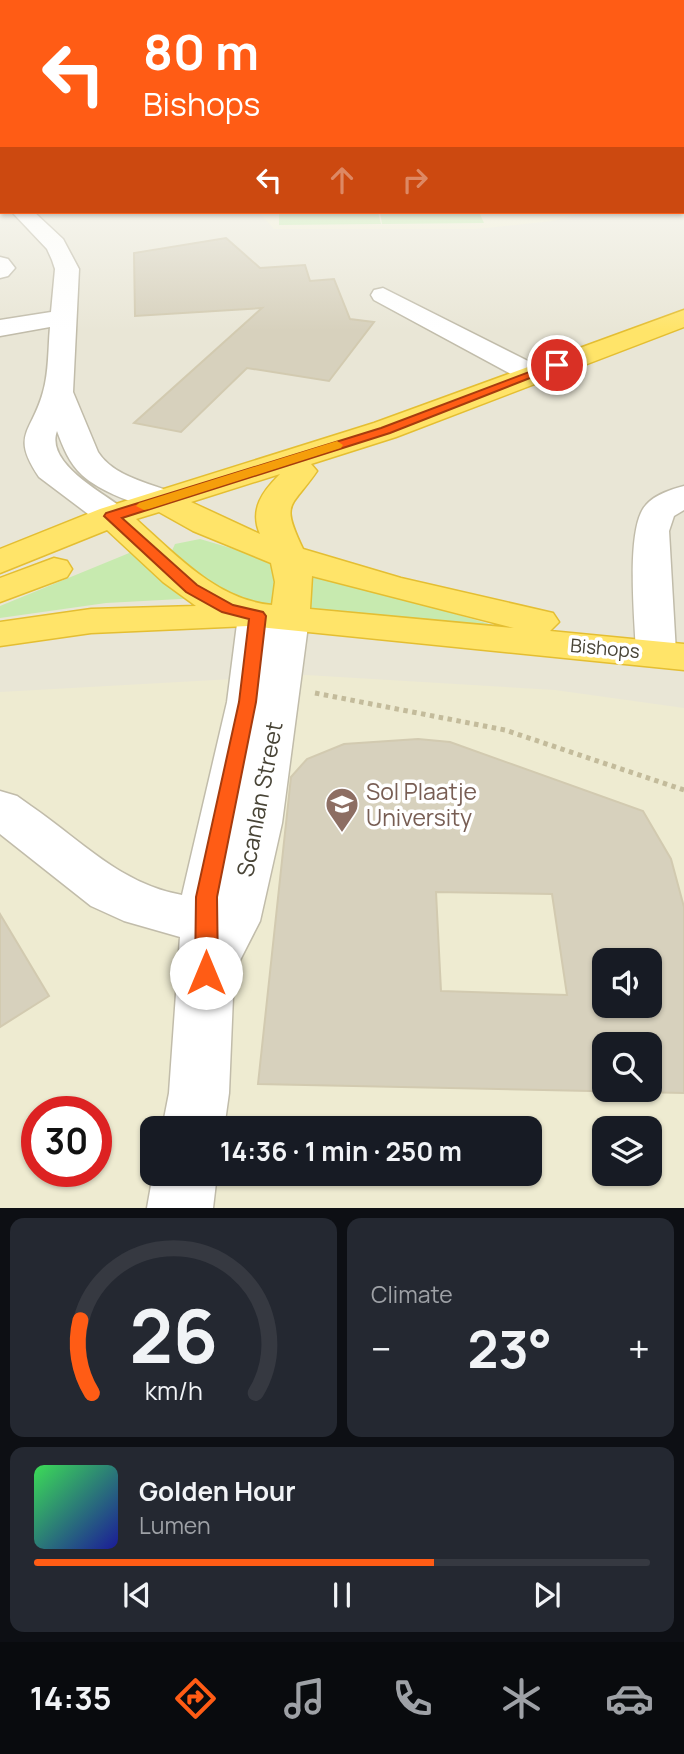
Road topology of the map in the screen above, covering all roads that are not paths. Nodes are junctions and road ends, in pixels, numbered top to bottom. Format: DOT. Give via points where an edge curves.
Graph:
graph roads {
  1 [pos="17,218"];
  2 [pos="29,218"];
  3 [pos="0,223"];
  4 [pos="0,264"];
  5 [pos="0,271"];
  6 [pos="383,295"];
  7 [pos="65,317"];
  8 [pos="684,318"];
  9 [pos="7,322"];
  10 [pos="532,374"];
  11 [pos="58,392"];
  12 [pos="385,430"];
  13 [pos="301,471"];
  14 [pos="684,496"];
  15 [pos="176,508"];
  16 [pos="123,526"];
  17 [pos="288,558"];
  18 [pos="0,562"];
  19 [pos="0,591"];
  20 [pos="266,616"];
  21 [pos="0,635"];
  22 [pos="670,655"];
  23 [pos="0,809"];
  24 [pos="216,938"];
  25 [pos="195,1116"];
  26 [pos="183,1186"];
  27 [pos="180,1208"];
  1 -- 3 [label="street"];
  2 -- 7 [label="street" via="48,234 65,260"];
  4 -- 5 [label="street" via="4,268"];
  6 -- 10 [label="street"];
  7 -- 9 [label="street"];
  7 -- 11 [label="street"];
  8 -- 10 [label="highway"];
  10 -- 12 [label="highway"];
  11 -- 15 [label="street" via="92,466"];
  11 -- 16 [label="street" via="39,438 40,450 51,470"];
  12 -- 13 [label="highway"];
  12 -- 15 [label="highway"];
  13 -- 15 [label="highway"];
  13 -- 17 [label="highway" via="276,496 271,516"];
  14 -- 22 [label="street" via="659,510 651,531"];
  15 -- 16 [label="highway"];
  15 -- 17 [label="highway, Bishops"];
  16 -- 18 [label="highway"];
  16 -- 19 [label="highway"];
  16 -- 20 [label="highway, Bishops" via="192,589 228,608"];
  17 -- 20 [label="highway" via="294,582"];
  17 -- 22 [label="highway, Bishops"];
  20 -- 21 [label="highway" via="91,621"];
  20 -- 22 [label="highway, Bishops"];
  20 -- 24 [label="street, Scanlan Street" via="207,897"];
  20 -- 24 [label="street, Scanlan Street" via="280,686 258,823"];
  23 -- 24 [label="street" via="94,883"];
  24 -- 25 [label="street, Scanlan Street"];
  26 -- 27 [label="street"];
}
